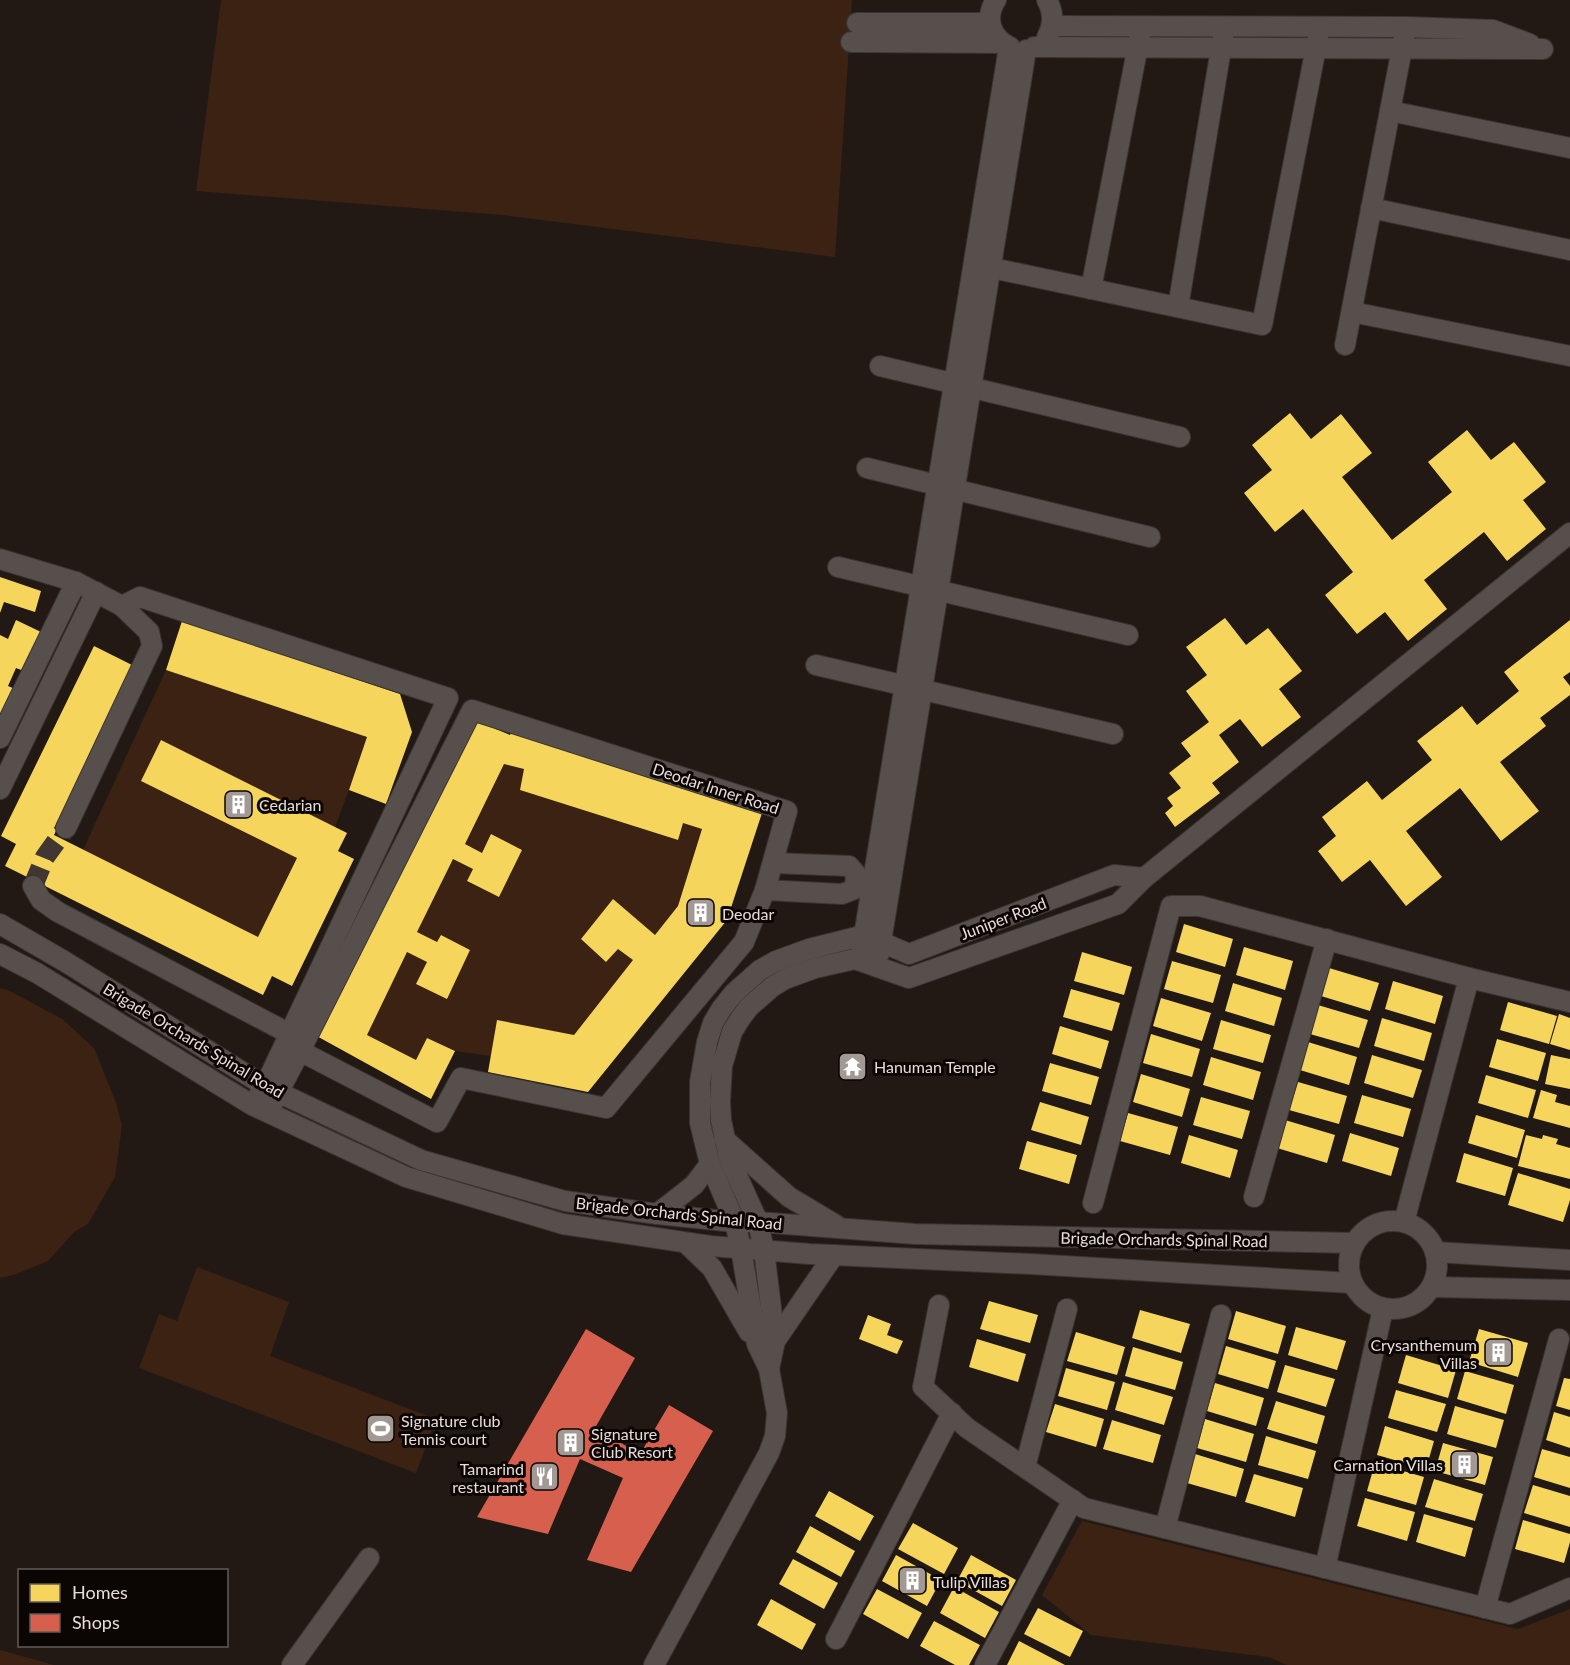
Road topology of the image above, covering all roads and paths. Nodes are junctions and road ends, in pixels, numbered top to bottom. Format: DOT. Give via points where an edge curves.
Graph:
graph roads {
  1 [pos="996,0"];
  2 [pos="1047,0"];
  3 [pos="990,23"];
  4 [pos="1052,26"];
  5 [pos="1142,26"];
  6 [pos="1225,27"];
  7 [pos="1320,27"];
  8 [pos="1406,27"];
  9 [pos="1017,47"];
  10 [pos="1138,48"];
  11 [pos="1221,48"];
  12 [pos="1316,48"];
  13 [pos="1402,49"];
  14 [pos="1390,111"];
  15 [pos="1570,147"];
  16 [pos="1371,208"];
  17 [pos="1570,250"];
  18 [pos="982,265"];
  19 [pos="1091,289"];
  20 [pos="1178,307"];
  21 [pos="1352,312"];
  22 [pos="1345,345"];
  23 [pos="1570,356"];
  24 [pos="880,366"];
  25 [pos="963,386"];
  26 [pos="1180,437"];
  27 [pos="867,468"];
  28 [pos="946,487"];
  29 [pos="1570,533"];
  30 [pos="1150,537"];
  31 [pos="0,559"];
  32 [pos="838,567"];
  33 [pos="76,582"];
  34 [pos="930,588"];
  35 [pos="96,592"];
  36 [pos="122,606"];
  37 [pos="1128,635"];
  38 [pos="816,665"];
  39 [pos="914,688"];
  40 [pos="1113,734"];
  41 [pos="0,738"];
  42 [pos="0,789"];
  43 [pos="66,828"];
  44 [pos="773,863"];
  45 [pos="1144,878"];
  46 [pos="33,886"];
  47 [pos="765,890"];
  48 [pos="0,924"];
  49 [pos="873,938"];
  50 [pos="1327,939"];
  51 [pos="0,954"];
  52 [pos="868,963"];
  53 [pos="1469,978"];
  54 [pos="1570,1002"];
  55 [pos="295,1042"];
  56 [pos="272,1089"];
  57 [pos="260,1108"];
  58 [pos="724,1139"];
  59 [pos="710,1164"];
  60 [pos="1254,1197"];
  61 [pos="1093,1203"];
  62 [pos="657,1214"];
  63 [pos="735,1221"];
  64 [pos="758,1222"];
  65 [pos="1404,1222"];
  66 [pos="841,1228"];
  67 [pos="686,1243"];
  68 [pos="1354,1244"];
  69 [pos="741,1249"];
  70 [pos="764,1250"];
  71 [pos="1435,1252"];
  72 [pos="834,1255"];
  73 [pos="1570,1260"];
  74 [pos="1352,1283"];
  75 [pos="1432,1287"];
  76 [pos="1570,1290"];
  77 [pos="939,1305"];
  78 [pos="1067,1309"];
  79 [pos="1383,1309"];
  80 [pos="1221,1315"];
  81 [pos="1559,1339"];
  82 [pos="766,1343"];
  83 [pos="952,1413"];
  84 [pos="1025,1467"];
  85 [pos="1073,1500"];
  86 [pos="1165,1528"];
  87 [pos="369,1558"];
  88 [pos="1325,1568"];
  89 [pos="1570,1588"];
  90 [pos="1485,1608"];
  91 [pos="836,1639"];
  92 [pos="292,1665"];
  93 [pos="654,1665"];
  94 [pos="985,1665"];
  1 -- 3 [label="street" via="990,11"];
  2 -- 4 [label="street"];
  3 -- 9 [label="street" via="995,37"];
  3 -- 9 [label="street" via="854,32"];
  4 -- 5 [label="street"];
  4 -- 9 [label="street" via="1042,42"];
  5 -- 6 [label="street"];
  5 -- 10 [label="street"];
  6 -- 7 [label="street"];
  6 -- 11 [label="street"];
  7 -- 8 [label="street"];
  7 -- 12 [label="street"];
  8 -- 13 [label="street"];
  8 -- 13 [label="street" via="1493,30 1544,49"];
  9 -- 10 [label="street"];
  9 -- 18 [label="street"];
  10 -- 11 [label="street"];
  10 -- 19 [label="street"];
  11 -- 12 [label="street"];
  11 -- 20 [label="street"];
  12 -- 13 [label="street"];
  12 -- 20 [label="street" via="1262,325"];
  13 -- 14 [label="street"];
  14 -- 15 [label="street"];
  14 -- 16 [label="street"];
  16 -- 17 [label="street"];
  16 -- 21 [label="street"];
  18 -- 19 [label="street"];
  18 -- 25 [label="street"];
  19 -- 20 [label="street"];
  21 -- 22 [label="street"];
  21 -- 23 [label="street"];
  24 -- 25 [label="street"];
  25 -- 26 [label="street"];
  25 -- 28 [label="street"];
  27 -- 28 [label="street"];
  28 -- 30 [label="street"];
  28 -- 34 [label="street"];
  29 -- 45 [label="street"];
  31 -- 33 [label="street"];
  32 -- 34 [label="street"];
  33 -- 35 [label="street"];
  33 -- 41 [label="street"];
  34 -- 37 [label="street"];
  34 -- 39 [label="street"];
  35 -- 36 [label="street"];
  35 -- 42 [label="street"];
  36 -- 43 [label="street" via="148,632 152,646"];
  36 -- 55 [label="street" via="140,597 448,698"];
  38 -- 39 [label="street"];
  39 -- 40 [label="street"];
  39 -- 49 [label="street"];
  44 -- 47 [label="street, Deodar Inner Road"];
  44 -- 47 [label="street" via="849,866 856,874 855,889 842,894"];
  44 -- 55 [label="street, Deodar Inner Road" via="787,810 472,710"];
  45 -- 49 [label="street, Juniper Road" via="1114,875 909,954"];
  45 -- 52 [label="street" via="1118,904 909,978"];
  46 -- 55 [label="street" via="41,900 58,912"];
  47 -- 55 [label="street, Deodar Inner Road" via="744,942 606,1108 461,1078 437,1122"];
  48 -- 56 [label="street, Brigade Orchards Spinal Road"];
  49 -- 52 [label="street"];
  49 -- 59 [label="street" via="809,949 776,961 747,981 722,1008 707,1042 700,1082 700,1123"];
  50 -- 53 [label="street"];
  50 -- 60 [label="street"];
  50 -- 61 [label="street" via="1200,906 1172,906"];
  51 -- 57 [label="street, Brigade Orchards Spinal Road"];
  52 -- 58 [label="street" via="855,958 785,979 760,996 740,1019 722,1066"];
  53 -- 54 [label="street"];
  53 -- 65 [label="street"];
  55 -- 56 [label="street"];
  56 -- 57 [label="street"];
  56 -- 62 [label="street, Brigade Orchards Spinal Road" via="421,1160 565,1201"];
  57 -- 67 [label="street, Brigade Orchards Spinal Road" via="406,1177 563,1224"];
  58 -- 64 [label="street"];
  58 -- 66 [label="street" via="789,1197"];
  59 -- 62 [label="street" via="694,1185"];
  59 -- 63 [label="street"];
  62 -- 63 [label="street, Brigade Orchards Spinal Road"];
  63 -- 64 [label="street, Brigade Orchards Spinal Road"];
  63 -- 69 [label="street"];
  64 -- 66 [label="street, Brigade Orchards Spinal Road"];
  64 -- 70 [label="street"];
  65 -- 68 [label="street" via="1375,1224"];
  65 -- 71 [label="street" via="1428,1238"];
  66 -- 68 [label="street, Brigade Orchards Spinal Road"];
  67 -- 69 [label="street, Brigade Orchards Spinal Road"];
  67 -- 82 [label="street" via="712,1268"];
  68 -- 74 [label="street" via="1349,1263"];
  69 -- 70 [label="street, Brigade Orchards Spinal Road"];
  69 -- 82 [label="street"];
  70 -- 72 [label="street, Brigade Orchards Spinal Road"];
  70 -- 82 [label="street"];
  71 -- 73 [label="street"];
  71 -- 75 [label="street" via="1438,1263"];
  72 -- 74 [label="street, Brigade Orchards Spinal Road"];
  72 -- 82 [label="street"];
  74 -- 79 [label="street" via="1370,1304"];
  75 -- 76 [label="street"];
  75 -- 79 [label="street" via="1411,1306"];
  77 -- 83 [label="street" via="924,1387"];
  78 -- 84 [label="street"];
  79 -- 88 [label="street"];
  80 -- 86 [label="street"];
  81 -- 90 [label="street"];
  82 -- 93 [label="street" via="777,1413 769,1454"];
  83 -- 84 [label="street" via="967,1428"];
  83 -- 91 [label="street"];
  84 -- 85 [label="street"];
  85 -- 86 [label="street" via="1083,1508"];
  85 -- 94 [label="street"];
  86 -- 88 [label="street"];
  87 -- 92 [label="street"];
  88 -- 90 [label="street"];
  89 -- 90 [label="street" via="1510,1614"];
}
